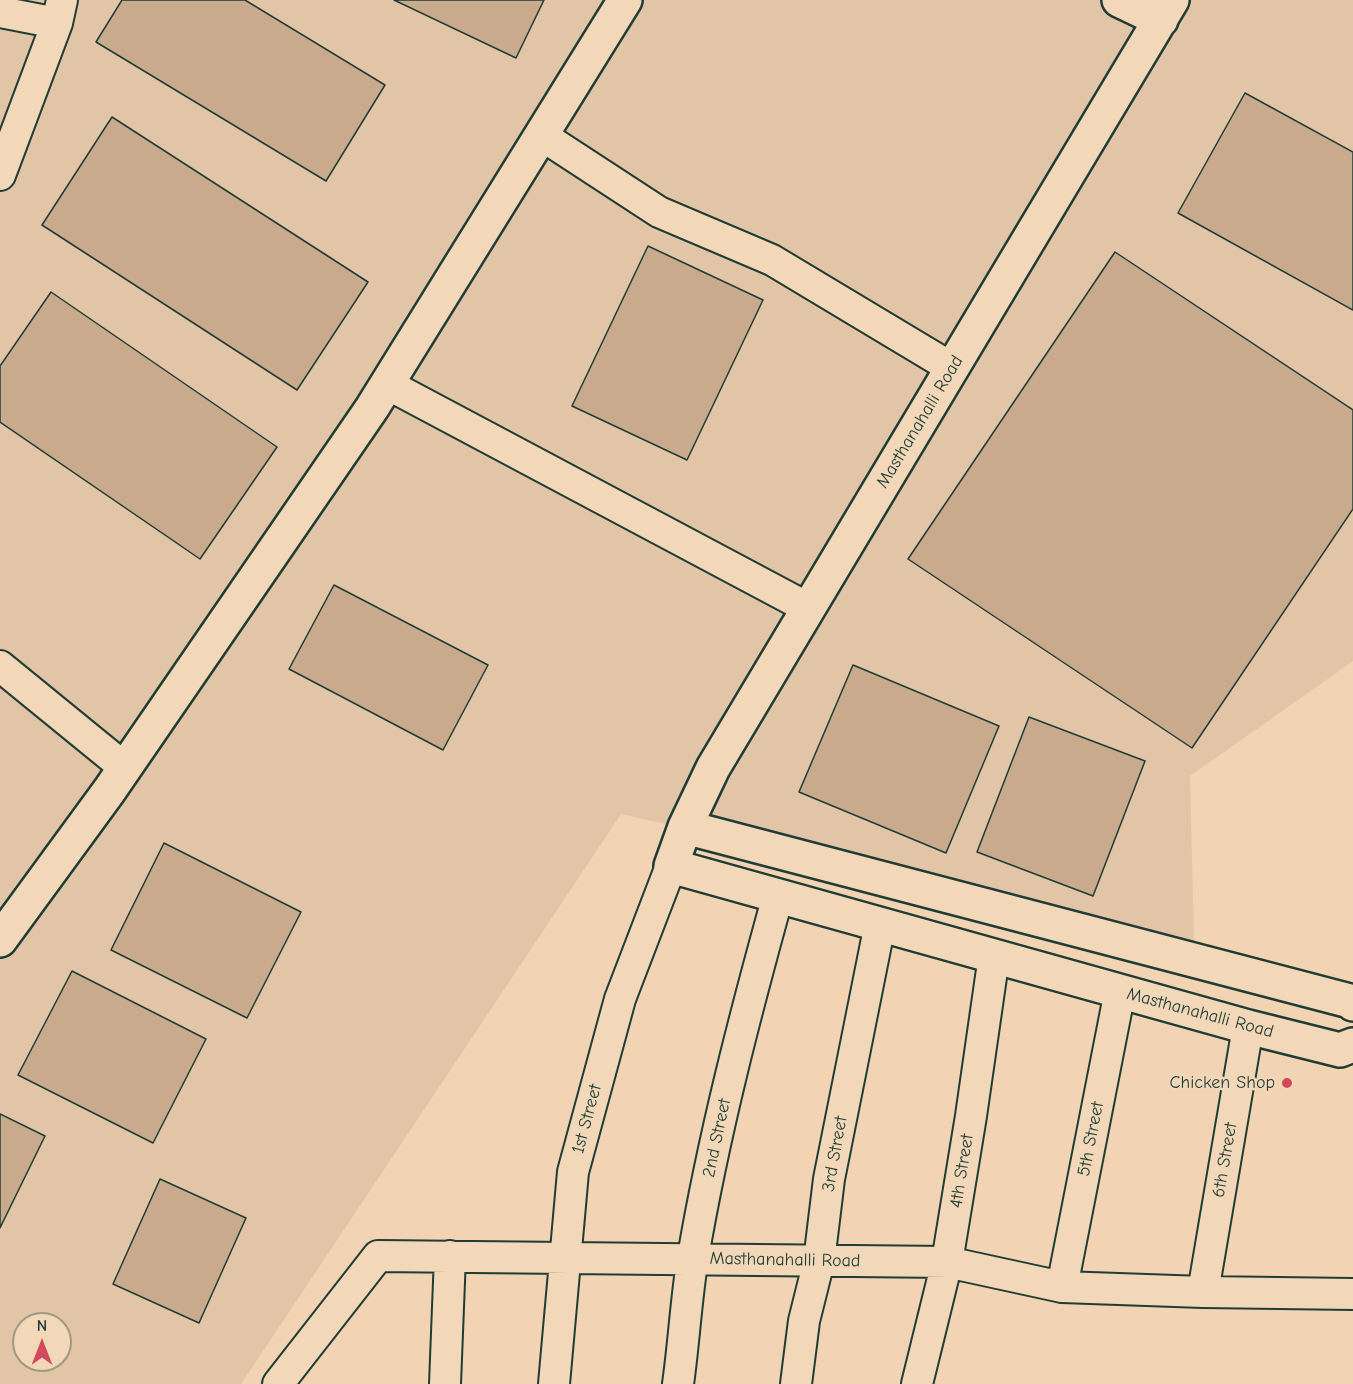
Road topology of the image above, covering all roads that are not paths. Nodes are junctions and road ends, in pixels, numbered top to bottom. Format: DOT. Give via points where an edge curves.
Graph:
graph roads {
  1 [pos="625,0"];
  2 [pos="1119,0"];
  3 [pos="1166,10"];
  4 [pos="59,11"];
  5 [pos="0,12"];
  6 [pos="541,135"];
  7 [pos="0,175"];
  8 [pos="952,368"];
  9 [pos="387,384"];
  10 [pos="808,608"];
  11 [pos="0,666"];
  12 [pos="125,768"];
  13 [pos="685,827"];
  14 [pos="671,866"];
  15 [pos="778,896"];
  16 [pos="880,924"];
  17 [pos="0,940"];
  18 [pos="994,956"];
  19 [pos="1120,991"];
  20 [pos="1351,1003"];
  21 [pos="1248,1027"];
  22 [pos="1353,1045"];
  23 [pos="450,1256"];
  24 [pos="564,1258"];
  25 [pos="693,1259"];
  26 [pos="819,1261"];
  27 [pos="947,1262"];
  28 [pos="1062,1287"];
  29 [pos="1203,1292"];
  30 [pos="1353,1293"];
  31 [pos="278,1384"];
  32 [pos="445,1384"];
  33 [pos="554,1384"];
  34 [pos="678,1384"];
  35 [pos="796,1384"];
  36 [pos="917,1384"];
  1 -- 6 [label="street"];
  2 -- 3 [label="street, Masthanahalli Road"];
  3 -- 8 [label="street, Masthanahalli Road"];
  4 -- 5 [label="street"];
  4 -- 7 [label="street"];
  6 -- 8 [label="street" via="659,212 772,260"];
  6 -- 9 [label="street"];
  8 -- 10 [label="street, Masthanahalli Road"];
  9 -- 10 [label="street"];
  9 -- 12 [label="street"];
  10 -- 13 [label="street, Masthanahalli Road" via="713,768"];
  11 -- 12 [label="street"];
  12 -- 17 [label="street"];
  13 -- 14 [label="street, Masthanahalli Road"];
  13 -- 20 [label="street"];
  14 -- 15 [label="street, Masthanahalli Road"];
  14 -- 24 [label="street, 1st Street" via="620,999 601,1068 573,1172"];
  15 -- 16 [label="street, Masthanahalli Road"];
  15 -- 25 [label="street, 2nd Street" via="720,1116"];
  16 -- 18 [label="street, Masthanahalli Road"];
  16 -- 26 [label="street, 3rd Street" via="829,1179"];
  18 -- 19 [label="street, Masthanahalli Road"];
  18 -- 27 [label="street, 4th Street"];
  19 -- 21 [label="street, Masthanahalli Road"];
  19 -- 28 [label="street, 5th Street"];
  21 -- 22 [label="street, Masthanahalli Road" via="1340,1050"];
  21 -- 29 [label="street, 6th Street"];
  23 -- 24 [label="street, Masthanahalli Road"];
  23 -- 31 [label="street, Masthanahalli Road" via="378,1256"];
  23 -- 32 [label="street"];
  24 -- 25 [label="street, Masthanahalli Road"];
  24 -- 33 [label="street, 1st Street"];
  25 -- 26 [label="street, Masthanahalli Road"];
  25 -- 34 [label="street, 2nd Street"];
  26 -- 27 [label="street, Masthanahalli Road"];
  26 -- 35 [label="street, 3rd Street" via="804,1321"];
  27 -- 28 [label="street, Masthanahalli Road"];
  27 -- 36 [label="street, 4th Street"];
  28 -- 29 [label="street, Masthanahalli Road"];
  29 -- 30 [label="street, Masthanahalli Road"];
}
